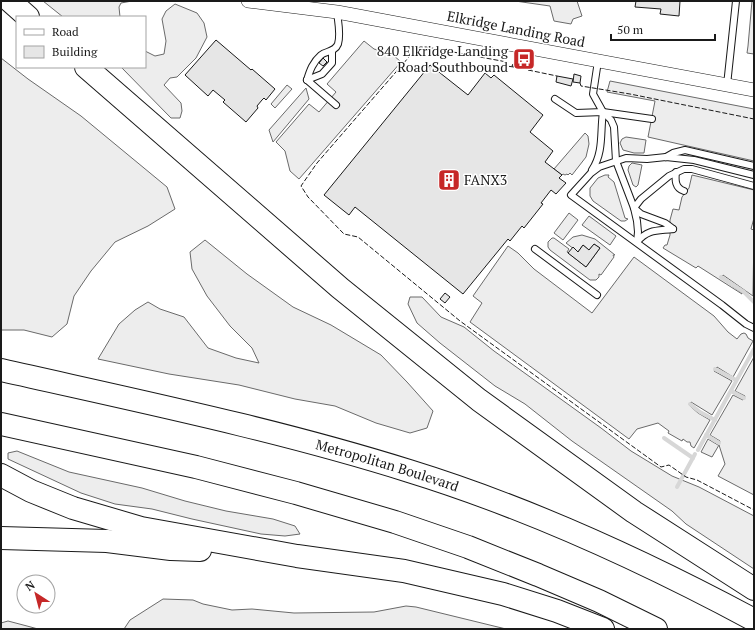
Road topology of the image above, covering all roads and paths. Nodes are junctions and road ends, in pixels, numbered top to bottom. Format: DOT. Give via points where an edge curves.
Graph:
graph roads {
  1 [pos="10,1"];
  2 [pos="248,1"];
  3 [pos="736,1"];
  4 [pos="337,12"];
  5 [pos="27,16"];
  6 [pos="332,51"];
  7 [pos="598,61"];
  8 [pos="87,68"];
  9 [pos="307,80"];
  10 [pos="727,84"];
  11 [pos="754,90"];
  12 [pos="555,99"];
  13 [pos="336,105"];
  14 [pos="603,112"];
  15 [pos="652,119"];
  16 [pos="666,157"];
  17 [pos="616,161"];
  18 [pos="754,166"];
  19 [pos="676,172"];
  20 [pos="591,173"];
  21 [pos="754,175"];
  22 [pos="754,186"];
  23 [pos="684,191"];
  24 [pos="634,208"];
  25 [pos="637,242"];
  26 [pos="535,249"];
  27 [pos="597,295"];
  28 [pos="754,328"];
  29 [pos="1,370"];
  30 [pos="1,424"];
  31 [pos="1,475"];
  32 [pos="1,538"];
  33 [pos="297,556"];
  34 [pos="754,589"];
  35 [pos="754,620"];
  36 [pos="603,629"];
  37 [pos="656,629"];
  1 -- 5 [label="highway"];
  2 -- 4 [label="street, Elkridge Landing Road"];
  3 -- 10 [label="lane"];
  4 -- 6 [label="lane" via="338,45"];
  4 -- 7 [label="street, Elkridge Landing Road"];
  6 -- 9 [label="lane" via="322,54 311,66"];
  6 -- 9 [label="lane" via="332,63 322,74"];
  7 -- 10 [label="street, Elkridge Landing Road"];
  7 -- 14 [label="lane" via="593,94"];
  8 -- 34 [label="highway" via="340,288 478,400 634,512"];
  9 -- 13 [label="lane"];
  10 -- 11 [label="street, Elkridge Landing Road"];
  12 -- 14 [label="lane" via="576,113"];
  14 -- 15 [label="lane"];
  14 -- 17 [label="lane" via="614,127"];
  14 -- 20 [label="lane" via="600,152"];
  16 -- 17 [label="lane"];
  16 -- 18 [label="lane" via="685,150"];
  16 -- 21 [label="lane" via="694,160"];
  17 -- 20 [label="lane"];
  17 -- 24 [label="lane"];
  19 -- 22 [label="lane" via="692,169"];
  19 -- 23 [label="lane" via="676,183"];
  19 -- 24 [label="lane" via="641,199"];
  20 -- 25 [label="lane" via="571,195"];
  24 -- 25 [label="lane"];
  24 -- 25 [label="lane" via="673,229 654,230 642,236"];
  25 -- 28 [label="lane"];
  26 -- 27 [label="lane"];
  29 -- 35 [label="highway, Metropolitan Boulevard" via="210,416 410,471 562,528 674,578"];
  30 -- 37 [label="highway" via="211,471 395,522 538,575"];
  31 -- 33 [label="highway" via="31,491 106,519 141,528"];
  32 -- 33 [label="highway" via="107,541 171,549"];
  33 -- 36 [label="highway" via="404,571 503,594"];
}
